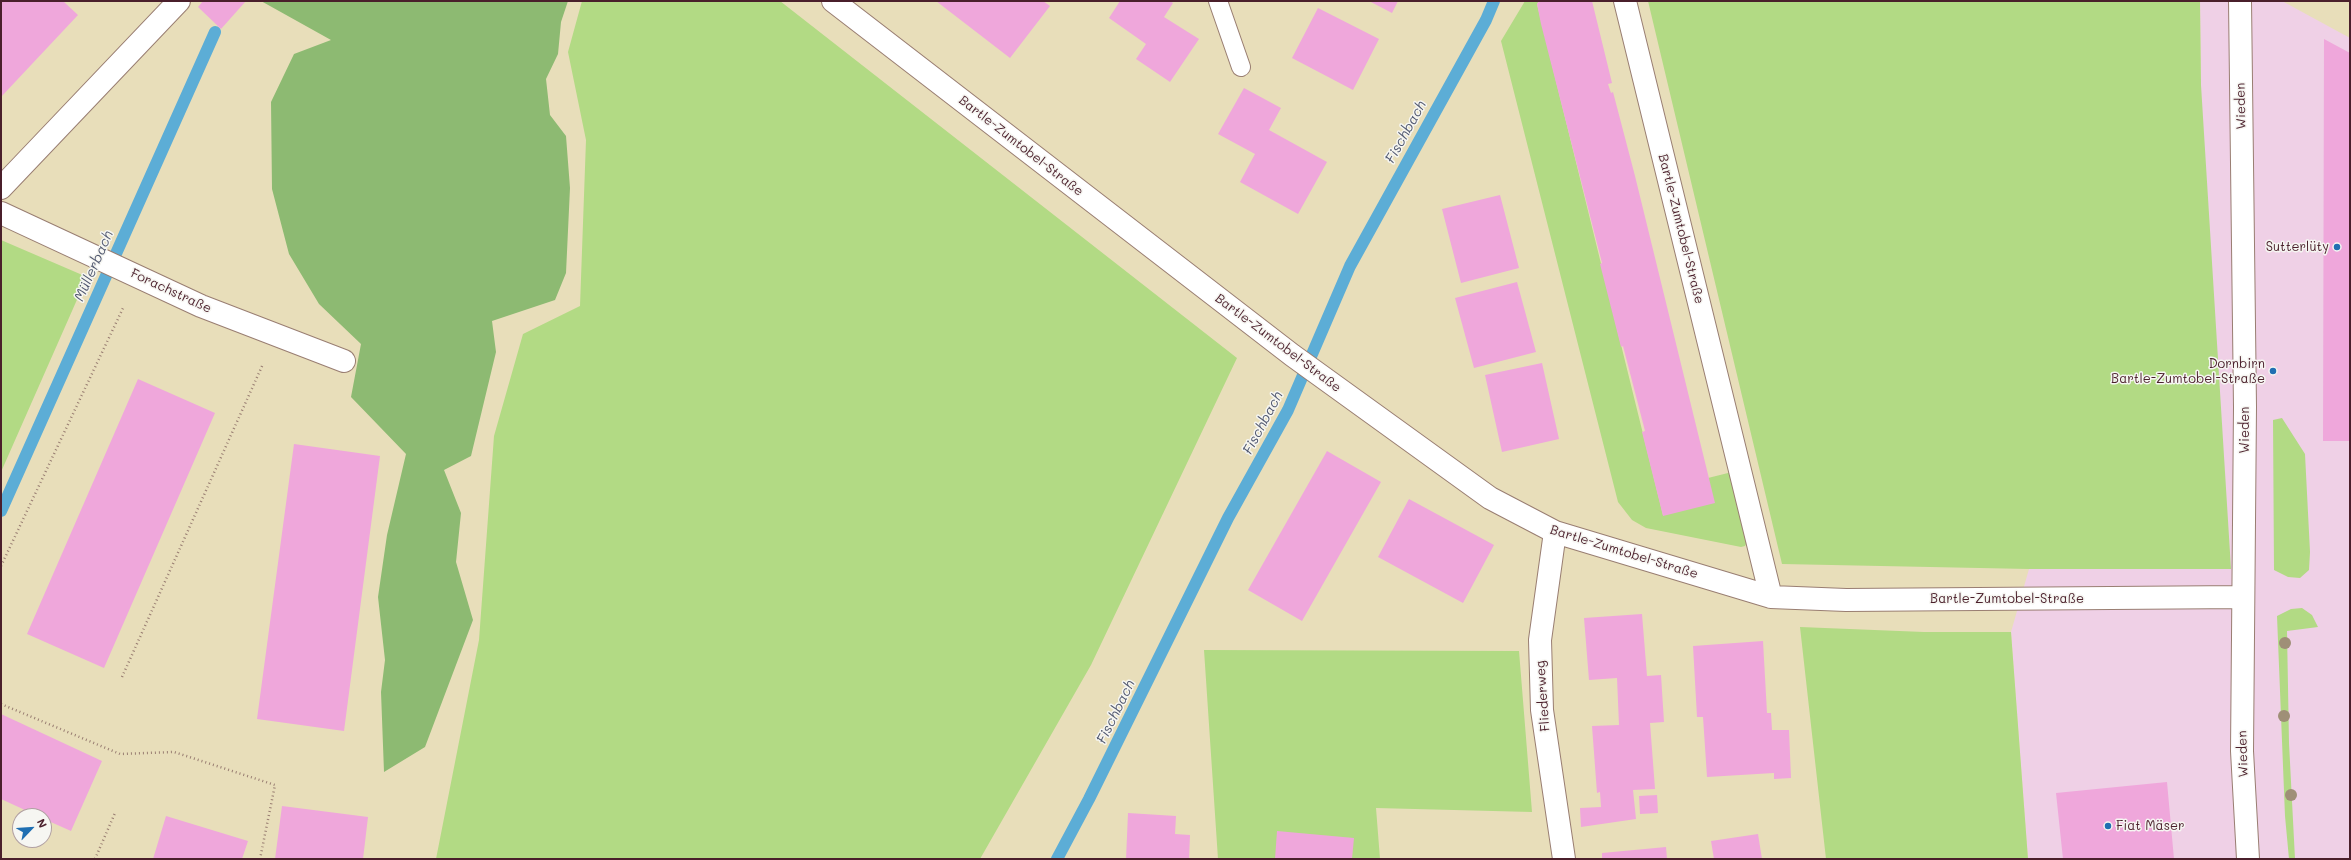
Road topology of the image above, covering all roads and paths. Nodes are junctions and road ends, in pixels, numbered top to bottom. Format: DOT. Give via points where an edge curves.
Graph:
graph roads {
  1 [pos="179,1"];
  2 [pos="833,1"];
  3 [pos="1218,1"];
  4 [pos="1625,1"];
  5 [pos="2240,1"];
  6 [pos="1241,66"];
  7 [pos="1,188"];
  8 [pos="1,213"];
  9 [pos="138,276"];
  10 [pos="276,335"];
  11 [pos="344,361"];
  12 [pos="1555,532"];
  13 [pos="1,566"];
  14 [pos="1771,597"];
  15 [pos="2243,597"];
  16 [pos="122,677"];
  17 [pos="1,704"];
  18 [pos="115,812"];
  19 [pos="94,859"];
  20 [pos="260,859"];
  21 [pos="1564,859"];
  22 [pos="2248,859"];
  1 -- 7 [label="street"];
  2 -- 12 [label="street, Bartle-Zumtobel-Straße" via="1292,355 1490,498"];
  3 -- 6 [label="lane"];
  4 -- 14 [label="street, Bartle-Zumtobel-Straße"];
  5 -- 15 [label="street, Wieden" via="2245,399"];
  8 -- 9 [label="street, Forachstraße"];
  9 -- 10 [label="street, Forachstraße" via="201,306"];
  9 -- 13 [label="path"];
  10 -- 11 [label="street, Forachstraße"];
  10 -- 16 [label="path"];
  12 -- 14 [label="street, Bartle-Zumtobel-Straße"];
  12 -- 21 [label="street, Fliederweg" via="1540,640 1542,710"];
  14 -- 15 [label="street, Bartle-Zumtobel-Straße" via="1846,600"];
  15 -- 22 [label="street, Wieden" via="2242,751"];
  17 -- 20 [label="path" via="120,754 174,752 275,785"];
  18 -- 19 [label="path"];
}
